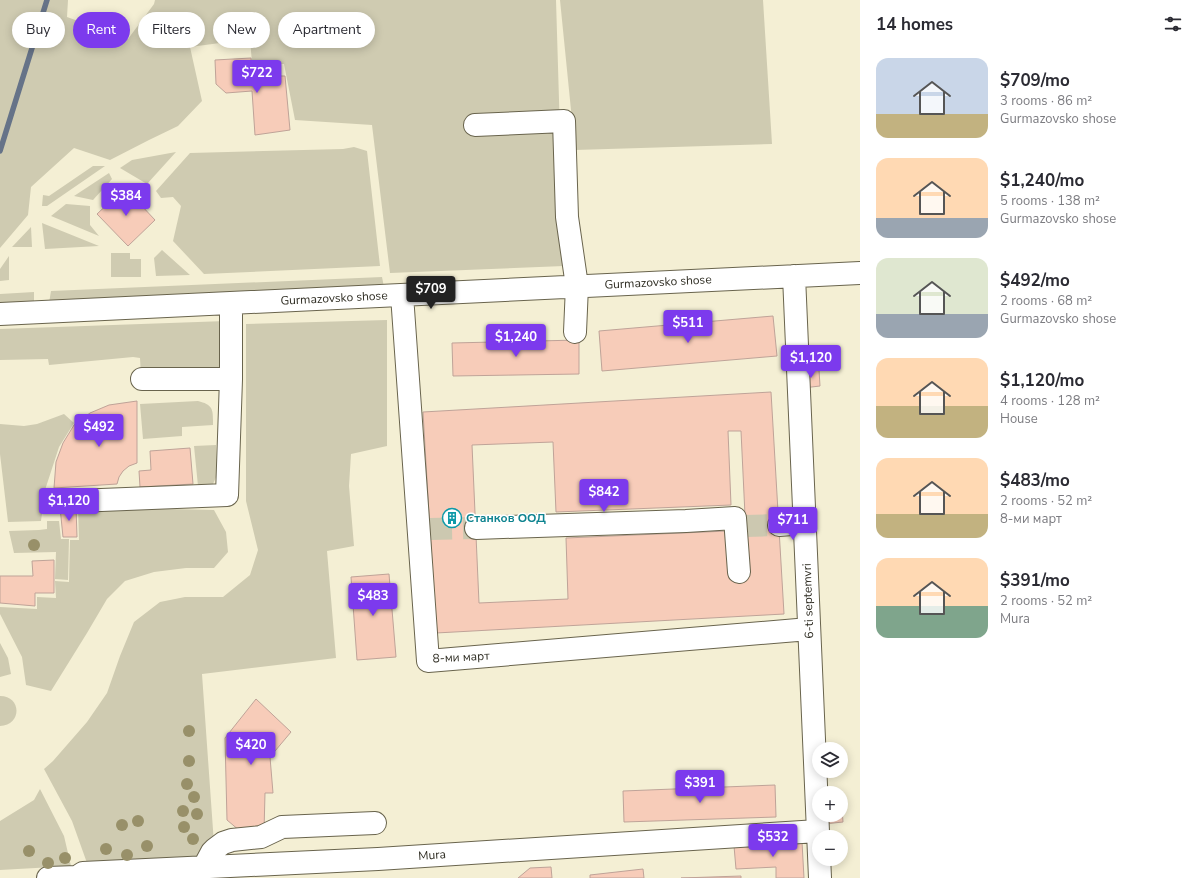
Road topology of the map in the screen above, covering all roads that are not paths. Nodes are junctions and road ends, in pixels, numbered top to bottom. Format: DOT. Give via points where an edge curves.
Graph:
graph roads {
  1 [pos="475,125"];
  2 [pos="860,273"];
  3 [pos="794,276"];
  4 [pos="577,286"];
  5 [pos="402,295"];
  6 [pos="231,303"];
  7 [pos="0,314"];
  8 [pos="575,332"];
  9 [pos="142,379"];
  10 [pos="231,379"];
  11 [pos="76,500"];
  12 [pos="805,523"];
  13 [pos="779,524"];
  14 [pos="476,528"];
  15 [pos="739,572"];
  16 [pos="809,630"];
  17 [pos="375,823"];
  18 [pos="818,830"];
  19 [pos="812,832"];
  20 [pos="819,866"];
  21 [pos="204,867"];
  22 [pos="378,868"];
  23 [pos="48,878"];
  24 [pos="77,878"];
  25 [pos="820,878"];
  1 -- 4 [label="street" via="564,120 567,217"];
  2 -- 3 [label="street, Gurmazovsko shose"];
  3 -- 4 [label="street, Gurmazovsko shose"];
  3 -- 12 [label="street, 6-ti septemvri"];
  4 -- 5 [label="street, Gurmazovsko shose"];
  4 -- 8 [label="street"];
  5 -- 6 [label="street, Gurmazovsko shose"];
  5 -- 16 [label="street, 8-ми март" via="424,529 428,660"];
  6 -- 7 [label="street, Gurmazovsko shose"];
  6 -- 10 [label="street"];
  9 -- 10 [label="street"];
  10 -- 11 [label="street" via="227,495"];
  12 -- 13 [label="street"];
  12 -- 16 [label="street, 6-ti septemvri"];
  14 -- 15 [label="street" via="735,518 741,526"];
  16 -- 18 [label="street, 6-ti septemvri"];
  17 -- 21 [label="street" via="282,827 261,837 223,843 212,852"];
  19 -- 22 [label="street, Mura"];
  20 -- 25 [label="street, 6-ti septemvri"];
  21 -- 22 [label="street, Mura"];
  21 -- 24 [label="street, Mura" via="83,873"];
  23 -- 24 [label="street, Mura"];
}
